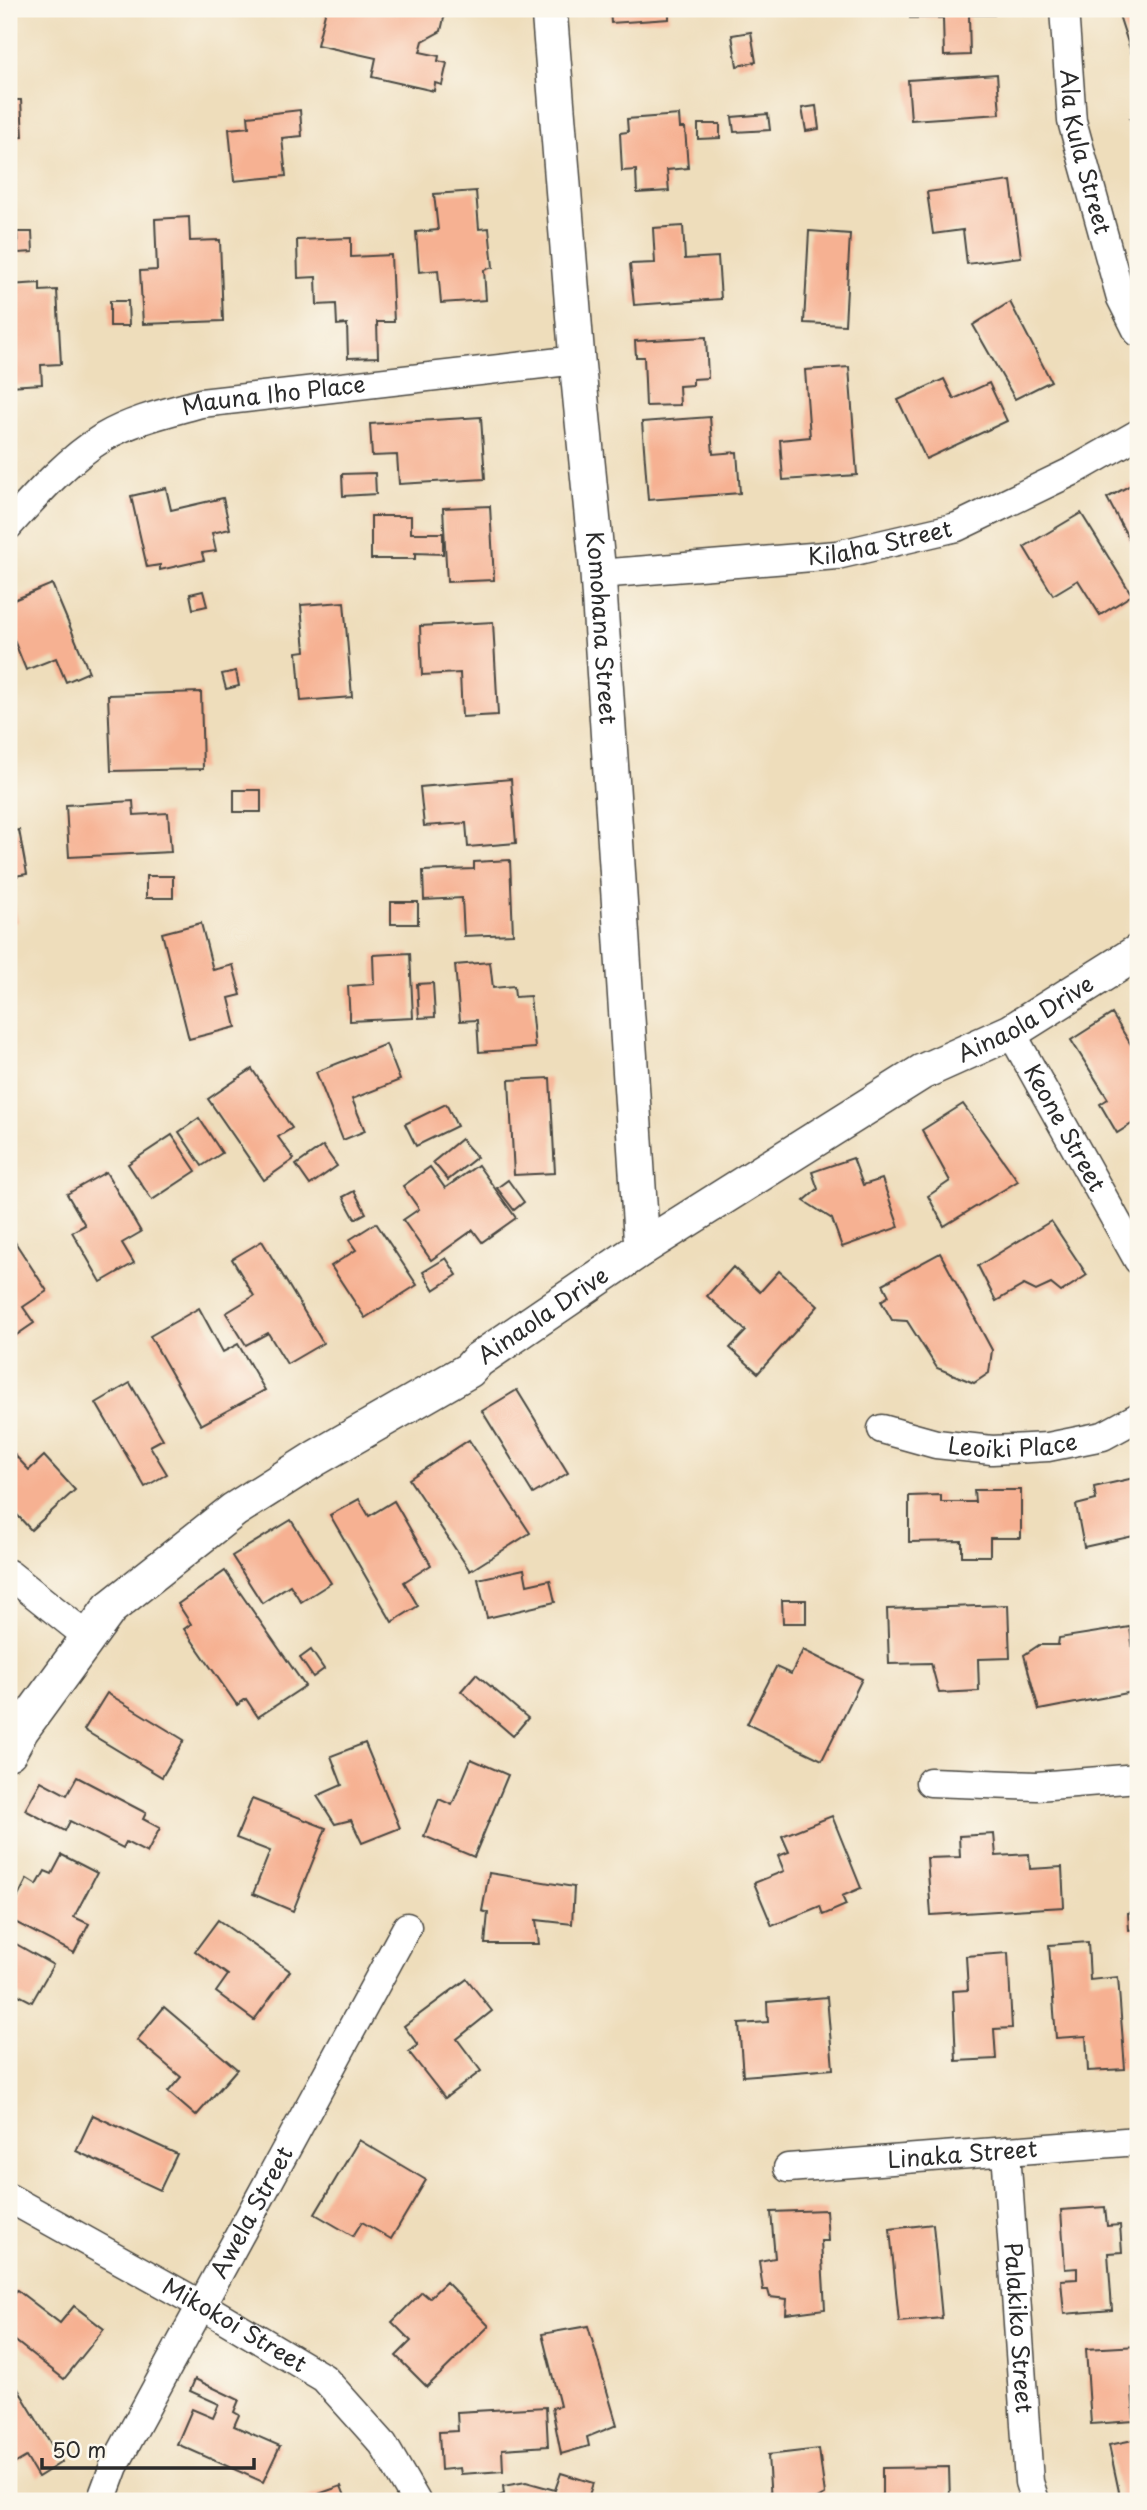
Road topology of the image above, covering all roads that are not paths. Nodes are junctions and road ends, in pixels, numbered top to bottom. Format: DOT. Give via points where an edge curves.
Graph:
graph roads {
  1 [pos="549,9"];
  2 [pos="1064,9"];
  3 [pos="1138,332"];
  4 [pos="577,360"];
  5 [pos="1138,434"];
  6 [pos="9,525"];
  7 [pos="598,574"];
  8 [pos="1138,952"];
  9 [pos="1011,1032"];
  10 [pos="642,1248"];
  11 [pos="1138,1260"];
  12 [pos="1138,1417"];
  13 [pos="882,1429"];
  14 [pos="9,1574"];
  15 [pos="88,1637"];
  16 [pos="9,1752"];
  17 [pos="1138,1778"];
  18 [pos="930,1782"];
  19 [pos="407,1927"];
  20 [pos="1138,2141"];
  21 [pos="1006,2151"];
  22 [pos="788,2168"];
  23 [pos="9,2197"];
  24 [pos="203,2306"];
  25 [pos="102,2501"];
  26 [pos="416,2501"];
  27 [pos="1035,2501"];
  1 -- 4 [label="street, Komohana Street"];
  2 -- 3 [label="street, Ala Kula Street" via="1072,121 1121,298"];
  4 -- 6 [label="street, Mauna Iho Place" via="201,403 104,437"];
  4 -- 7 [label="street, Komohana Street"];
  5 -- 7 [label="street, Kilaha Street" via="957,527 838,555"];
  7 -- 10 [label="street, Komohana Street"];
  8 -- 9 [label="street, Ainaola Drive"];
  9 -- 10 [label="street, Ainaola Drive" via="922,1072"];
  9 -- 11 [label="street, Keone Street"];
  10 -- 15 [label="street, Ainaola Drive" via="469,1370 234,1510 110,1608"];
  12 -- 13 [label="street, Leoiki Place" via="1103,1436 1048,1447 992,1450 936,1444"];
  14 -- 15 [label="street"];
  15 -- 16 [label="street, Ainaola Drive"];
  17 -- 18 [label="street" via="1037,1786"];
  19 -- 24 [label="street, Awela Street"];
  20 -- 21 [label="street, Linaka Street"];
  21 -- 22 [label="street, Linaka Street"];
  21 -- 27 [label="street, Palakiko Street"];
  23 -- 24 [label="street, Mikokoi Street"];
  24 -- 25 [label="street, Awela Street" via="114,2466"];
  24 -- 26 [label="street, Mikokoi Street" via="324,2378 383,2444"];
}
